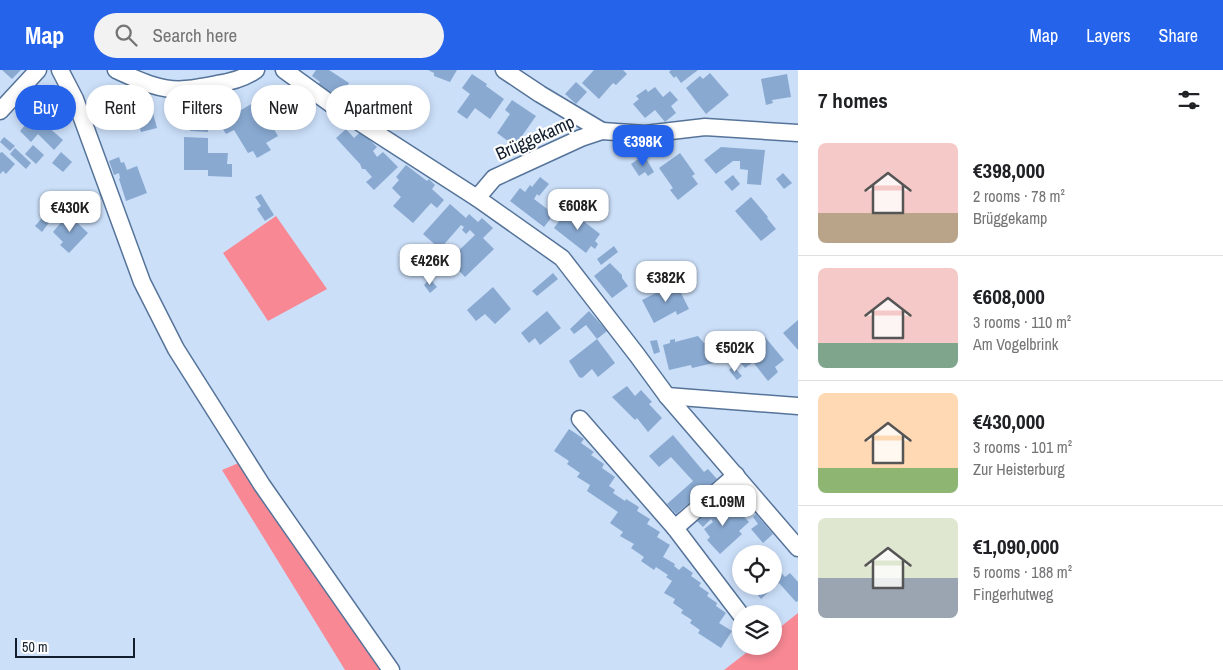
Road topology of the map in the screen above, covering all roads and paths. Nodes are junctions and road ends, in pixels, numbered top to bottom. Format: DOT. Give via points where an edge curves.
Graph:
graph roads {
  1 [pos="38,70"];
  2 [pos="60,70"];
  3 [pos="116,70"];
  4 [pos="256,70"];
  5 [pos="284,70"];
  6 [pos="504,70"];
  7 [pos="0,111"];
  8 [pos="602,131"];
  9 [pos="798,134"];
  10 [pos="477,198"];
  11 [pos="667,396"];
  12 [pos="798,406"];
  13 [pos="580,420"];
  14 [pos="736,475"];
  15 [pos="675,528"];
  16 [pos="798,548"];
  17 [pos="733,605"];
  18 [pos="391,670"];
  1 -- 7 [label="street"];
  2 -- 18 [label="street" via="75,99 142,282 176,349 262,485"];
  3 -- 4 [label="street" via="142,82 184,90 222,83"];
  5 -- 10 [label="street"];
  6 -- 8 [label="street"];
  8 -- 9 [label="street, Brüggekamp" via="644,134 705,127"];
  8 -- 10 [label="street, Brüggekamp" via="494,178"];
  10 -- 11 [label="street" via="562,258"];
  11 -- 12 [label="street"];
  11 -- 14 [label="street"];
  13 -- 15 [label="street"];
  14 -- 15 [label="street"];
  14 -- 16 [label="street"];
  15 -- 17 [label="street"];
}
